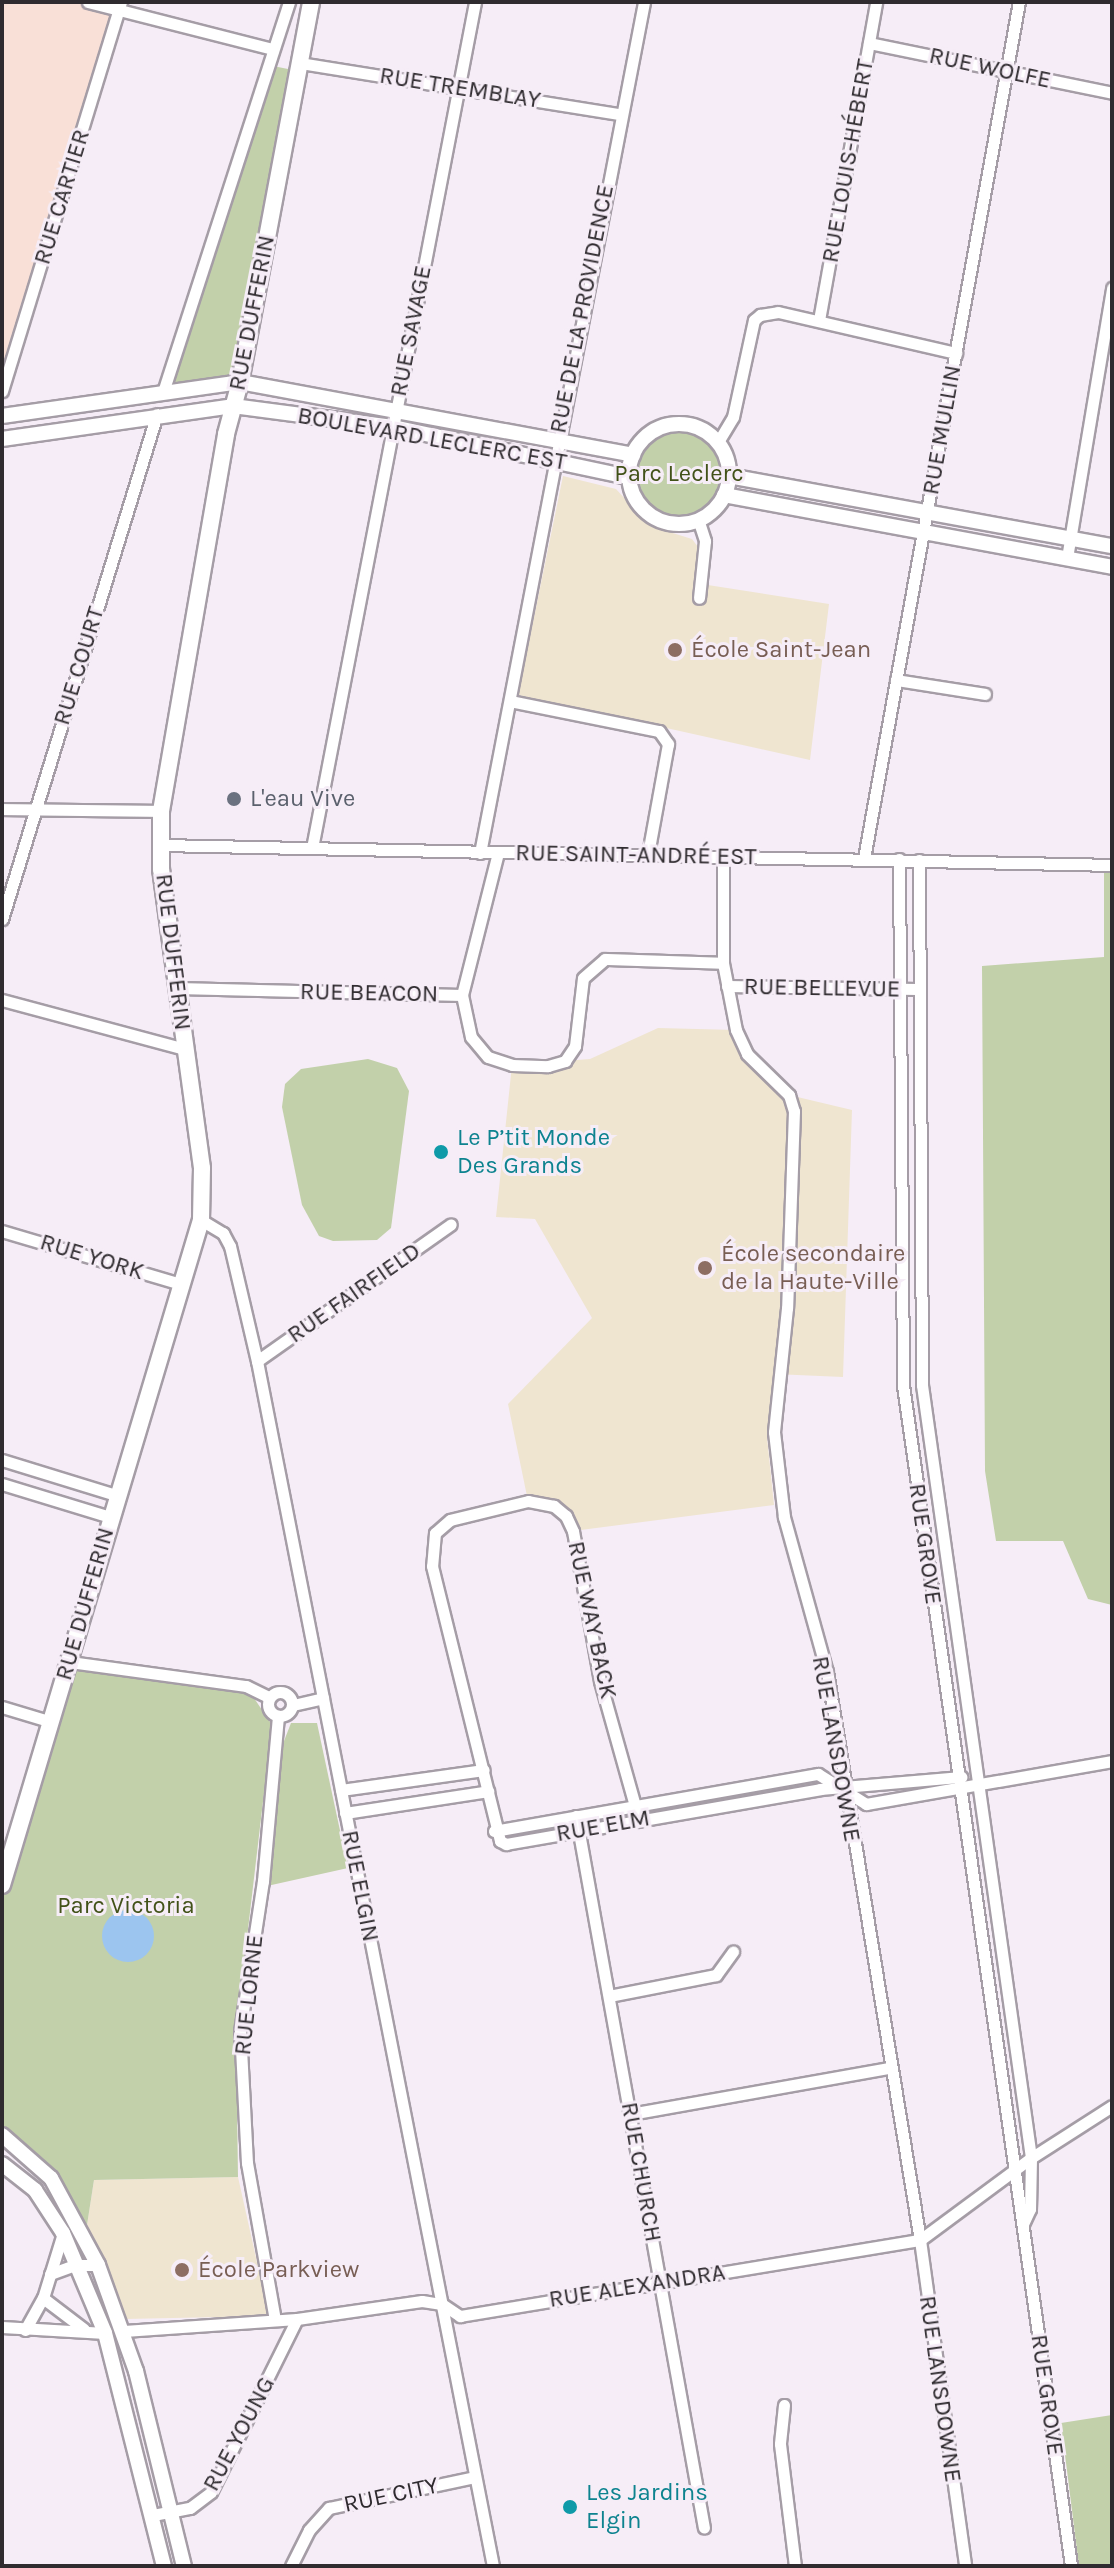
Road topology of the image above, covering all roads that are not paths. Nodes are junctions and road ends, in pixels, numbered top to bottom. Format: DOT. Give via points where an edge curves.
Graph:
graph roads {
  1 [pos="88,2"];
  2 [pos="289,2"];
  3 [pos="311,2"];
  4 [pos="475,2"];
  5 [pos="644,2"];
  6 [pos="876,2"];
  7 [pos="1019,2"];
  8 [pos="120,6"];
  9 [pos="869,43"];
  10 [pos="273,49"];
  11 [pos="300,63"];
  12 [pos="1008,73"];
  13 [pos="458,88"];
  14 [pos="1112,93"];
  15 [pos="620,114"];
  16 [pos="1112,288"];
  17 [pos="819,320"];
  18 [pos="956,353"];
  19 [pos="240,382"];
  20 [pos="164,389"];
  21 [pos="2,391"];
  22 [pos="233,406"];
  23 [pos="396,410"];
  24 [pos="157,414"];
  25 [pos="2,416"];
  26 [pos="393,427"];
  27 [pos="2,439"];
  28 [pos="557,442"];
  29 [pos="718,442"];
  30 [pos="633,455"];
  31 [pos="553,459"];
  32 [pos="729,476"];
  33 [pos="629,477"];
  34 [pos="724,495"];
  35 [pos="927,512"];
  36 [pos="698,519"];
  37 [pos="923,532"];
  38 [pos="1070,538"];
  39 [pos="1112,546"];
  40 [pos="1067,558"];
  41 [pos="1112,567"];
  42 [pos="699,598"];
  43 [pos="896,680"];
  44 [pos="985,694"];
  45 [pos="510,701"];
  46 [pos="2,809"];
  47 [pos="34,810"];
  48 [pos="161,811"];
  49 [pos="160,845"];
  50 [pos="312,848"];
  51 [pos="480,853"];
  52 [pos="498,853"];
  53 [pos="648,854"];
  54 [pos="723,856"];
  55 [pos="864,858"];
  56 [pos="899,859"];
  57 [pos="919,860"];
  58 [pos="1112,865"];
  59 [pos="2,919"];
  60 [pos="723,963"];
  61 [pos="727,986"];
  62 [pos="177,988"];
  63 [pos="898,989"];
  64 [pos="917,989"];
  65 [pos="462,995"];
  66 [pos="2,1000"];
  67 [pos="185,1049"];
  68 [pos="201,1220"];
  69 [pos="451,1224"];
  70 [pos="2,1231"];
  71 [pos="181,1284"];
  72 [pos="257,1361"];
  73 [pos="2,1460"];
  74 [pos="2,1484"];
  75 [pos="116,1495"];
  76 [pos="110,1517"];
  77 [pos="70,1662"];
  78 [pos="269,1697"];
  79 [pos="323,1698"];
  80 [pos="293,1705"];
  81 [pos="2,1707"];
  82 [pos="278,1716"];
  83 [pos="52,1722"];
  84 [pos="1112,1761"];
  85 [pos="484,1770"];
  86 [pos="957,1775"];
  87 [pos="424,1780"];
  88 [pos="976,1782"];
  89 [pos="844,1787"];
  90 [pos="341,1790"];
  91 [pos="488,1791"];
  92 [pos="715,1792"];
  93 [pos="961,1792"];
  94 [pos="428,1800"];
  95 [pos="636,1805"];
  96 [pos="718,1805"];
  97 [pos="345,1813"];
  98 [pos="576,1816"];
  99 [pos="639,1820"];
  100 [pos="494,1831"];
  101 [pos="579,1831"];
  102 [pos="2,1885"];
  103 [pos="733,1952"];
  104 [pos="609,1996"];
  105 [pos="888,2068"];
  106 [pos="1110,2107"];
  107 [pos="630,2114"];
  108 [pos="1112,2124"];
  109 [pos="2,2135"];
  110 [pos="1031,2158"];
  111 [pos="2,2164"];
  112 [pos="1016,2169"];
  113 [pos="1023,2224"];
  114 [pos="63,2233"];
  115 [pos="920,2240"];
  116 [pos="75,2265"];
  117 [pos="98,2265"];
  118 [pos="50,2274"];
  119 [pos="661,2282"];
  120 [pos="43,2298"];
  121 [pos="442,2304"];
  122 [pos="297,2319"];
  123 [pos="275,2320"];
  124 [pos="2,2327"];
  125 [pos="84,2329"];
  126 [pos="25,2330"];
  127 [pos="124,2331"];
  128 [pos="105,2333"];
  129 [pos="784,2405"];
  130 [pos="475,2477"];
  131 [pos="174,2511"];
  132 [pos="153,2515"];
  133 [pos="704,2528"];
  134 [pos="164,2566"];
  135 [pos="184,2566"];
  136 [pos="291,2566"];
  137 [pos="493,2566"];
  138 [pos="795,2566"];
  139 [pos="965,2566"];
  140 [pos="1071,2566"];
  1 -- 8 [label="street"];
  2 -- 10 [label="street"];
  3 -- 11 [label="main road, RUE DUFFERIN"];
  4 -- 13 [label="street, RUE SAVAGE"];
  5 -- 15 [label="street, RUE DE LA PROVIDENCE"];
  6 -- 9 [label="street, RUE LOUIS-HÉBERT"];
  7 -- 12 [label="street, RUE MULLIN"];
  8 -- 10 [label="street"];
  8 -- 21 [label="street, RUE CARTIER"];
  9 -- 12 [label="street, RUE WOLFE"];
  9 -- 17 [label="street, RUE LOUIS-HÉBERT"];
  10 -- 20 [label="street"];
  11 -- 13 [label="street, RUE TREMBLAY"];
  11 -- 19 [label="main road, RUE DUFFERIN"];
  12 -- 14 [label="street, RUE WOLFE"];
  12 -- 18 [label="street, RUE MULLIN"];
  13 -- 15 [label="street, RUE TREMBLAY"];
  13 -- 23 [label="street, RUE SAVAGE"];
  15 -- 28 [label="street, RUE DE LA PROVIDENCE"];
  16 -- 38 [label="street"];
  17 -- 18 [label="street"];
  17 -- 29 [label="street" via="778,312 754,320 733,417"];
  18 -- 35 [label="street, RUE MULLIN"];
  19 -- 20 [label="street, BOULEVARD LECLERC EST"];
  19 -- 22 [label="main road, RUE DUFFERIN"];
  19 -- 23 [label="street, BOULEVARD LECLERC EST"];
  20 -- 25 [label="street, BOULEVARD LECLERC EST"];
  22 -- 24 [label="street, BOULEVARD LECLERC EST"];
  22 -- 26 [label="street, BOULEVARD LECLERC EST"];
  22 -- 48 [label="main road, RUE DUFFERIN"];
  23 -- 26 [label="street, RUE SAVAGE"];
  23 -- 28 [label="street, BOULEVARD LECLERC EST"];
  24 -- 27 [label="street, BOULEVARD LECLERC EST"];
  24 -- 47 [label="street, RUE COURT"];
  26 -- 31 [label="street, BOULEVARD LECLERC EST"];
  26 -- 50 [label="street, RUE SAVAGE"];
  28 -- 30 [label="street, BOULEVARD LECLERC EST"];
  28 -- 31 [label="street, RUE DE LA PROVIDENCE"];
  29 -- 30 [label="street" via="692,425 678,424 655,430"];
  29 -- 32 [label="street"];
  30 -- 33 [label="street"];
  31 -- 33 [label="street, BOULEVARD LECLERC EST"];
  31 -- 45 [label="street, RUE DE LA PROVIDENCE"];
  32 -- 34 [label="street"];
  32 -- 35 [label="street"];
  33 -- 36 [label="street" via="638,501 656,518 680,523"];
  34 -- 36 [label="street"];
  34 -- 37 [label="street"];
  35 -- 37 [label="street, RUE MULLIN"];
  35 -- 38 [label="street"];
  36 -- 42 [label="street" via="705,541"];
  37 -- 40 [label="street"];
  37 -- 43 [label="street, RUE MULLIN"];
  38 -- 39 [label="street"];
  38 -- 40 [label="street"];
  40 -- 41 [label="street"];
  43 -- 44 [label="street"];
  43 -- 55 [label="street, RUE MULLIN"];
  45 -- 51 [label="street, RUE DE LA PROVIDENCE"];
  45 -- 53 [label="street" via="659,731 668,744"];
  46 -- 47 [label="street"];
  47 -- 48 [label="street"];
  47 -- 59 [label="street, RUE COURT"];
  48 -- 49 [label="main road, RUE DUFFERIN"];
  49 -- 50 [label="street, RUE SAINT-ANDRÉ EST"];
  49 -- 62 [label="main road, RUE DUFFERIN"];
  50 -- 51 [label="street, RUE SAINT-ANDRÉ EST"];
  51 -- 52 [label="street, RUE SAINT-ANDRÉ EST"];
  52 -- 53 [label="street, RUE SAINT-ANDRÉ EST"];
  52 -- 65 [label="street, RUE BEACON"];
  53 -- 54 [label="street, RUE SAINT-ANDRÉ EST"];
  54 -- 55 [label="street, RUE SAINT-ANDRÉ EST"];
  54 -- 60 [label="street, RUE LANSDOWNE"];
  55 -- 56 [label="street, RUE SAINT-ANDRÉ EST"];
  56 -- 57 [label="street, RUE SAINT-ANDRÉ EST"];
  56 -- 63 [label="street, RUE GROVE"];
  57 -- 58 [label="street, RUE SAINT-ANDRÉ EST"];
  57 -- 64 [label="street, RUE GROVE"];
  60 -- 61 [label="street, RUE LANSDOWNE"];
  60 -- 65 [label="street, RUE BELLEVUE" via="605,959 583,978 575,1046 565,1061 548,1066 512,1065 488,1057 471,1037"];
  61 -- 63 [label="street, RUE BELLEVUE"];
  61 -- 89 [label="street, RUE LANSDOWNE" via="747,1054 789,1095 794,1111 787,1308 774,1432 784,1517 827,1672"];
  62 -- 65 [label="street, RUE BEACON"];
  62 -- 67 [label="main road, RUE DUFFERIN"];
  63 -- 64 [label="street, RUE BELLEVUE"];
  63 -- 86 [label="street, RUE GROVE" via="903,1385"];
  64 -- 88 [label="street, RUE GROVE" via="922,1385"];
  66 -- 67 [label="street"];
  67 -- 68 [label="main road, RUE DUFFERIN" via="202,1168"];
  68 -- 71 [label="main road, RUE DUFFERIN"];
  68 -- 72 [label="street, RUE ELGIN" via="223,1233 230,1246"];
  69 -- 72 [label="street, RUE FAIRFIELD"];
  70 -- 71 [label="street, RUE YORK"];
  71 -- 75 [label="main road, RUE DUFFERIN"];
  72 -- 79 [label="street, RUE ELGIN"];
  73 -- 75 [label="street"];
  74 -- 76 [label="street"];
  75 -- 76 [label="main road, RUE DUFFERIN"];
  76 -- 77 [label="main road, RUE DUFFERIN"];
  77 -- 78 [label="street" via="246,1686"];
  77 -- 83 [label="main road, RUE DUFFERIN"];
  78 -- 80 [label="street" via="282,1692"];
  78 -- 82 [label="street" via="268,1707"];
  79 -- 80 [label="street"];
  79 -- 90 [label="street, RUE ELGIN"];
  80 -- 82 [label="street"];
  81 -- 83 [label="street"];
  82 -- 123 [label="street, RUE LORNE" via="263,1881 240,2031 247,2163"];
  83 -- 102 [label="main road, RUE DUFFERIN"];
  84 -- 88 [label="street, RUE ELM"];
  85 -- 87 [label="street"];
  85 -- 91 [label="street"];
  85 -- 95 [label="street, RUE WAY BACK" via="432,1566 435,1533 450,1520 528,1501 554,1506 573,1531 600,1681"];
  86 -- 88 [label="street, RUE ELM"];
  86 -- 89 [label="street, RUE ELM"];
  86 -- 93 [label="street, RUE GROVE"];
  87 -- 90 [label="street"];
  87 -- 94 [label="street"];
  88 -- 93 [label="street, RUE ELM"];
  88 -- 110 [label="street, RUE GROVE"];
  89 -- 92 [label="street, RUE ELM" via="818,1774"];
  89 -- 93 [label="street, RUE ELM" via="866,1804"];
  89 -- 96 [label="street, RUE ELM"];
  89 -- 105 [label="street, RUE LANSDOWNE"];
  90 -- 97 [label="street, RUE ELGIN"];
  91 -- 94 [label="street"];
  91 -- 100 [label="street"];
  92 -- 95 [label="street, RUE ELM"];
  92 -- 96 [label="street"];
  93 -- 112 [label="street, RUE GROVE"];
  94 -- 97 [label="street"];
  95 -- 98 [label="street, RUE ELM"];
  95 -- 99 [label="street, RUE WAY BACK"];
  96 -- 99 [label="street, RUE ELM"];
  97 -- 121 [label="street, RUE ELGIN"];
  98 -- 100 [label="street, RUE ELM"];
  98 -- 101 [label="street, RUE CHURCH"];
  99 -- 101 [label="street, RUE ELM"];
  100 -- 101 [label="street, RUE ELM" via="506,1844"];
  101 -- 104 [label="street, RUE CHURCH"];
  103 -- 104 [label="street" via="716,1975"];
  104 -- 107 [label="street, RUE CHURCH"];
  105 -- 107 [label="street"];
  105 -- 115 [label="street, RUE LANSDOWNE"];
  106 -- 108 [label="street"];
  106 -- 110 [label="street, RUE ALEXANDRA"];
  107 -- 119 [label="street, RUE CHURCH"];
  109 -- 117 [label="street" via="51,2178"];
  110 -- 112 [label="street, RUE ALEXANDRA"];
  110 -- 113 [label="street, RUE GROVE" via="1030,2209"];
  111 -- 114 [label="street" via="35,2190"];
  112 -- 113 [label="street, RUE GROVE"];
  112 -- 115 [label="street, RUE ALEXANDRA"];
  113 -- 140 [label="street, RUE GROVE"];
  114 -- 116 [label="street"];
  114 -- 118 [label="street"];
  115 -- 119 [label="street, RUE ALEXANDRA"];
  115 -- 139 [label="street, RUE LANSDOWNE"];
  116 -- 117 [label="street"];
  116 -- 118 [label="street"];
  116 -- 128 [label="street"];
  117 -- 127 [label="street"];
  118 -- 120 [label="street"];
  119 -- 121 [label="street, RUE ALEXANDRA" via="460,2316"];
  119 -- 133 [label="street, RUE CHURCH"];
  120 -- 125 [label="street"];
  120 -- 126 [label="street"];
  121 -- 122 [label="street, RUE ALEXANDRA" via="422,2301"];
  121 -- 130 [label="street, RUE ELGIN"];
  122 -- 123 [label="street, RUE ALEXANDRA"];
  122 -- 131 [label="street, RUE YOUNG" via="211,2492 190,2508"];
  123 -- 127 [label="street, RUE ALEXANDRA"];
  124 -- 126 [label="street"];
  125 -- 126 [label="street"];
  125 -- 128 [label="street"];
  127 -- 131 [label="street"];
  128 -- 132 [label="street"];
  129 -- 138 [label="street" via="780,2444"];
  130 -- 136 [label="street, RUE CITY" via="329,2508 309,2530"];
  130 -- 137 [label="street, RUE ELGIN"];
  131 -- 132 [label="street, RUE YOUNG"];
  131 -- 135 [label="street"];
  132 -- 134 [label="street"];
}
